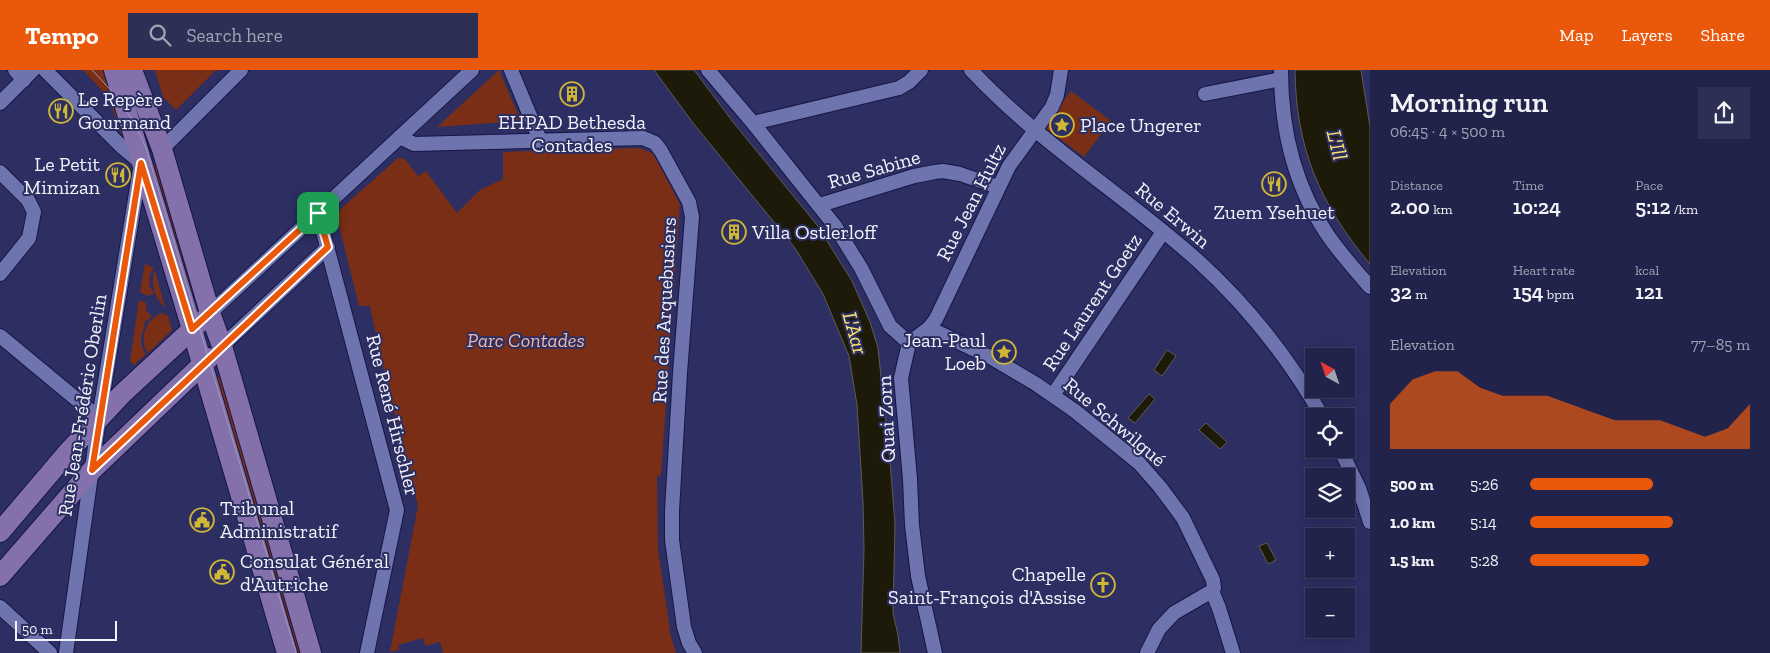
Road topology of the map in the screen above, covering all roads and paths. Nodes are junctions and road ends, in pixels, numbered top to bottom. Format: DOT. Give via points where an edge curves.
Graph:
graph roads {
  1 [pos="45,70"];
  2 [pos="114,70"];
  3 [pos="132,70"];
  4 [pos="241,70"];
  5 [pos="472,70"];
  6 [pos="511,70"];
  7 [pos="708,70"];
  8 [pos="921,70"];
  9 [pos="971,70"];
  10 [pos="1061,70"];
  11 [pos="24,73"];
  12 [pos="1281,74"];
  13 [pos="1205,94"];
  14 [pos="0,103"];
  15 [pos="753,123"];
  16 [pos="1035,130"];
  17 [pos="400,137"];
  18 [pos="540,140"];
  19 [pos="162,149"];
  20 [pos="141,163"];
  21 [pos="0,172"];
  22 [pos="998,187"];
  23 [pos="820,205"];
  24 [pos="318,213"];
  25 [pos="1164,232"];
  26 [pos="328,247"];
  27 [pos="0,274"];
  28 [pos="1370,287"];
  29 [pos="210,313"];
  30 [pos="930,328"];
  31 [pos="192,329"];
  32 [pos="0,336"];
  33 [pos="909,343"];
  34 [pos="222,346"];
  35 [pos="202,364"];
  36 [pos="1053,395"];
  37 [pos="1317,408"];
  38 [pos="99,418"];
  39 [pos="1344,458"];
  40 [pos="92,470"];
  41 [pos="1370,522"];
  42 [pos="0,532"];
  43 [pos="0,576"];
  44 [pos="1212,592"];
  45 [pos="0,607"];
  46 [pos="50,653"];
  47 [pos="66,653"];
  48 [pos="287,653"];
  49 [pos="312,653"];
  50 [pos="367,653"];
  51 [pos="695,653"];
  52 [pos="935,653"];
  53 [pos="1147,653"];
  54 [pos="1233,653"];
  1 -- 20 [label="street"];
  2 -- 20 [label="main road"];
  3 -- 19 [label="main road"];
  4 -- 19 [label="street"];
  5 -- 17 [label="street"];
  6 -- 18 [label="street"];
  7 -- 15 [label="street"];
  8 -- 15 [label="street" via="899,88"];
  9 -- 16 [label="street, Rue Erwin"];
  10 -- 16 [label="street, Rue Jean Hultz" via="1052,107"];
  11 -- 14 [label="street"];
  12 -- 13 [label="street"];
  12 -- 28 [label="street" via="1287,137 1302,187 1329,237"];
  15 -- 23 [label="street"];
  16 -- 22 [label="street, Rue Jean Hultz"];
  16 -- 25 [label="street, Rue Erwin"];
  17 -- 18 [label="street, Rue des Arquebusiers" via="414,144"];
  17 -- 24 [label="street"];
  18 -- 51 [label="street, Rue des Arquebusiers" via="650,140 661,151 689,202 692,217 672,540 684,627"];
  19 -- 29 [label="main road"];
  20 -- 31 [label="main road"];
  20 -- 38 [label="street, Rue Jean-Frédéric Oberlin"];
  21 -- 27 [label="street" via="28,200 34,212 29,238"];
  22 -- 23 [label="street, Rue Sabine" via="943,171 914,176"];
  22 -- 30 [label="street, Rue Jean Hultz"];
  23 -- 33 [label="street" via="853,254 890,326"];
  24 -- 26 [label="street, Rue René Hirschler"];
  24 -- 29 [label="street"];
  25 -- 36 [label="street, Rue Laurent Goetz"];
  25 -- 37 [label="street, Rue Erwin" via="1220,282 1255,320 1297,375"];
  26 -- 34 [label="street"];
  26 -- 50 [label="street, Rue René Hirschler" via="396,510"];
  29 -- 31 [label="main road"];
  29 -- 34 [label="main road"];
  30 -- 33 [label="street"];
  30 -- 36 [label="street, Rue Schwilgué" via="992,358"];
  31 -- 35 [label="main road"];
  31 -- 38 [label="main road"];
  32 -- 38 [label="street"];
  33 -- 52 [label="street, Quai Zorn" via="901,378 912,525 918,576"];
  34 -- 35 [label="main road"];
  34 -- 49 [label="main road"];
  35 -- 40 [label="main road"];
  35 -- 48 [label="main road"];
  36 -- 44 [label="street, Rue Schwilgué" via="1139,463 1160,487 1192,534 1214,580"];
  38 -- 40 [label="street, Rue Jean-Frédéric Oberlin"];
  38 -- 42 [label="main road"];
  39 -- 41 [label="street"];
  40 -- 43 [label="main road"];
  40 -- 47 [label="street, Rue Jean-Frédéric Oberlin"];
  44 -- 53 [label="street" via="1174,613 1159,629"];
  44 -- 54 [label="street, Rue Schwilgué"];
  45 -- 46 [label="street"];
}
